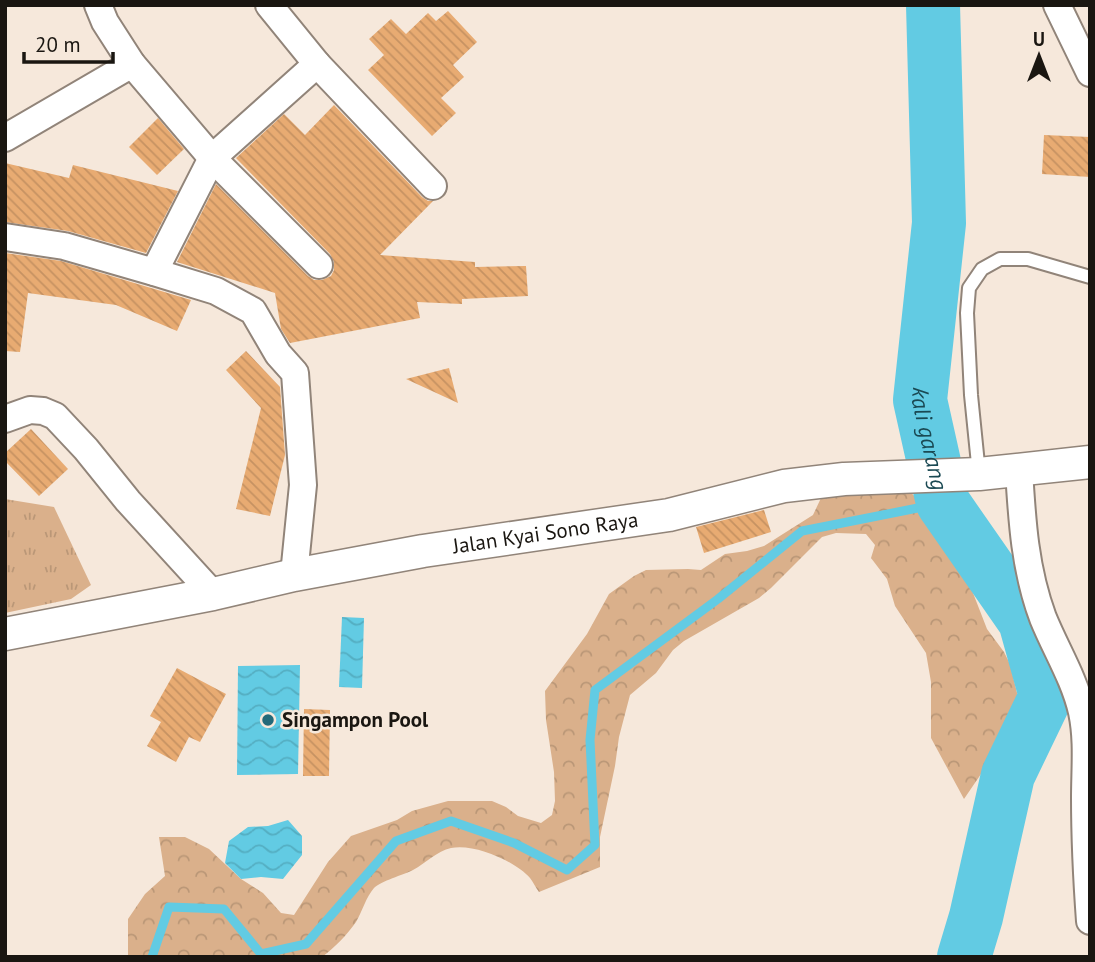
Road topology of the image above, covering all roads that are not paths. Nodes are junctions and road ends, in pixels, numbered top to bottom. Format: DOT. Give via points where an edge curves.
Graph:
graph roads {
  1 [pos="98,5"];
  2 [pos="269,5"];
  3 [pos="1057,5"];
  4 [pos="132,64"];
  5 [pos="317,64"];
  6 [pos="1090,73"];
  7 [pos="6,135"];
  8 [pos="212,158"];
  9 [pos="433,186"];
  10 [pos="5,237"];
  11 [pos="318,265"];
  12 [pos="154,272"];
  13 [pos="1090,277"];
  14 [pos="5,419"];
  15 [pos="1090,462"];
  16 [pos="1019,470"];
  17 [pos="979,474"];
  18 [pos="294,575"];
  19 [pos="213,594"];
  20 [pos="5,634"];
  21 [pos="1090,921"];
  1 -- 4 [label="street"];
  2 -- 5 [label="street"];
  3 -- 6 [label="street"];
  4 -- 7 [label="street"];
  4 -- 8 [label="street"];
  5 -- 8 [label="street"];
  5 -- 9 [label="street"];
  8 -- 11 [label="street"];
  8 -- 12 [label="street"];
  10 -- 12 [label="street" via="64,247"];
  12 -- 18 [label="street" via="216,291 253,311 295,373 303,485"];
  13 -- 17 [label="lane" via="1028,259 1000,259 982,269 969,288 971,395"];
  14 -- 19 [label="street" via="30,411 55,416"];
  15 -- 16 [label="street, Jalan Kyai Sono Raya"];
  16 -- 17 [label="street, Jalan Kyai Sono Raya"];
  16 -- 21 [label="street" via="1031,578 1082,713"];
  17 -- 18 [label="street, Jalan Kyai Sono Raya" via="784,486 669,515"];
  18 -- 19 [label="street, Jalan Kyai Sono Raya"];
  19 -- 20 [label="street, Jalan Kyai Sono Raya"];
}
